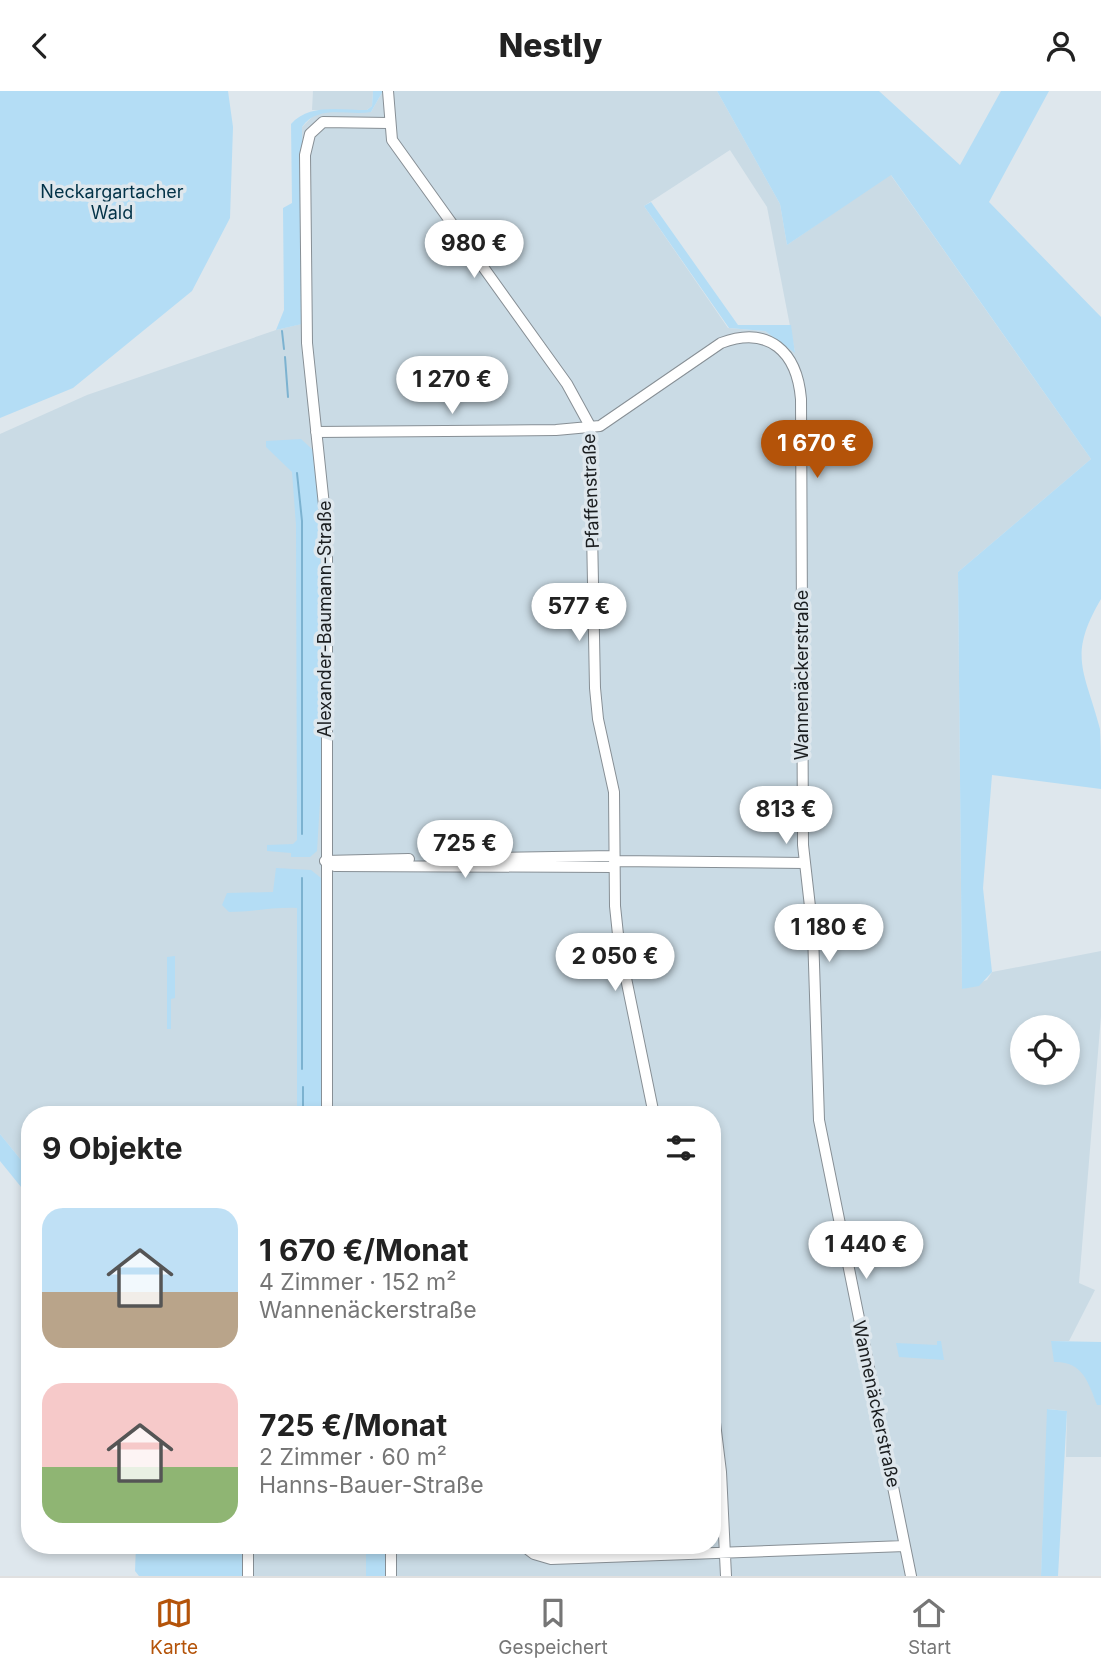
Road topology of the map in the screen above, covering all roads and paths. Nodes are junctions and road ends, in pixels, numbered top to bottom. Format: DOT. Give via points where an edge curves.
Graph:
graph roads {
  1 [pos="387,91"];
  2 [pos="388,123"];
  3 [pos="590,426"];
  4 [pos="316,432"];
  5 [pos="325,861"];
  6 [pos="614,861"];
  7 [pos="804,863"];
  8 [pos="327,1106"];
  9 [pos="652,1106"];
  10 [pos="721,1472"];
  11 [pos="905,1546"];
  12 [pos="721,1553"];
  13 [pos="725,1553"];
  14 [pos="248,1554"];
  15 [pos="391,1554"];
  16 [pos="534,1554"];
  17 [pos="696,1554"];
  18 [pos="248,1576"];
  19 [pos="391,1576"];
  20 [pos="726,1576"];
  21 [pos="911,1576"];
  1 -- 2 [label="street"];
  2 -- 3 [label="street, Pfaffenstraße" via="392,140 567,384"];
  2 -- 4 [label="street, Alexander-Baumann-Straße" via="323,122 310,134 305,155 305,314"];
  3 -- 4 [label="street, Wannenäckerstraße"];
  3 -- 6 [label="street, Pfaffenstraße" via="595,688 614,792"];
  3 -- 7 [label="street, Wannenäckerstraße" via="604,423 734,338 764,339 792,363 802,399"];
  4 -- 5 [label="street, Alexander-Baumann-Straße" via="327,534"];
  5 -- 6 [label="street" via="335,866"];
  5 -- 8 [label="street, Alexander-Baumann-Straße"];
  6 -- 7 [label="street"];
  6 -- 9 [label="street, Pfaffenstraße" via="619,944"];
  7 -- 11 [label="street, Wannenäckerstraße" via="813,933 819,1121"];
  10 -- 13 [label="street"];
  11 -- 13 [label="street"];
  11 -- 21 [label="street, Wannenäckerstraße"];
  12 -- 13 [label="street"];
  13 -- 20 [label="street"];
  14 -- 18 [label="street"];
  15 -- 19 [label="street"];
  16 -- 17 [label="street" via="551,1559"];
}
